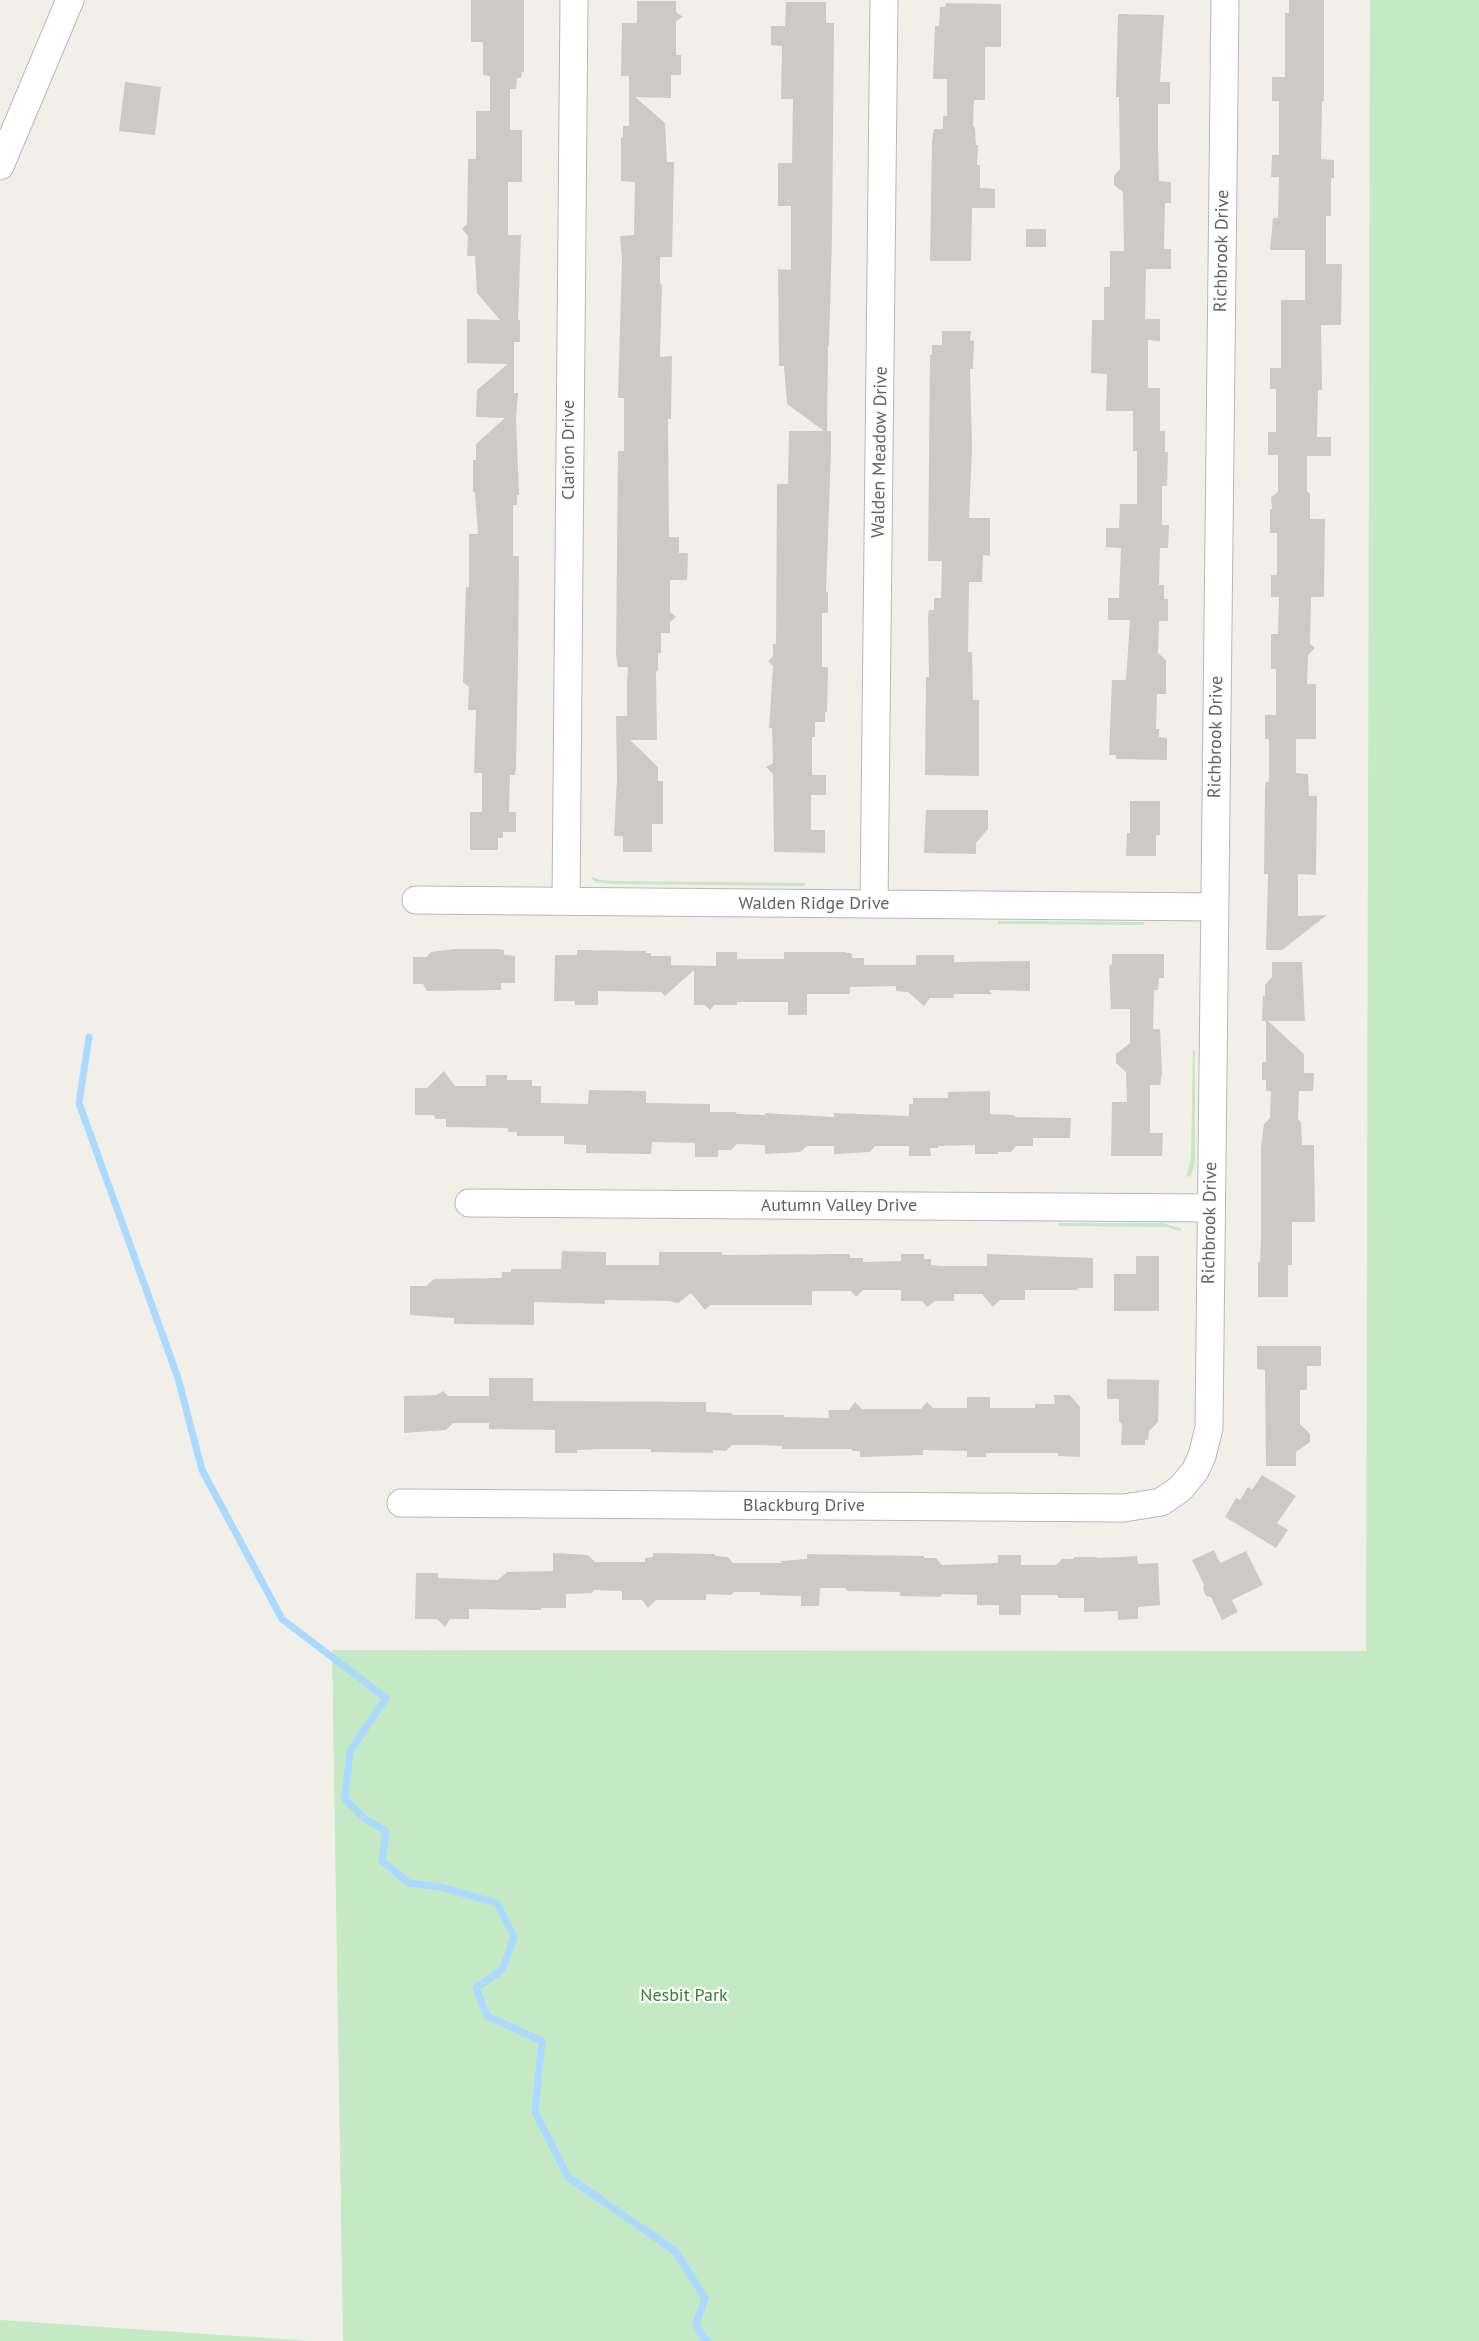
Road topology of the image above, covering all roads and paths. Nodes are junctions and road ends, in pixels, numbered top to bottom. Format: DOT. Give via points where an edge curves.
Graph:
graph roads {
  1 [pos="70,0"];
  2 [pos="574,0"];
  3 [pos="884,0"];
  4 [pos="1225,0"];
  5 [pos="0,166"];
  6 [pos="416,900"];
  7 [pos="566,901"];
  8 [pos="874,904"];
  9 [pos="1213,907"];
  10 [pos="469,1203"];
  11 [pos="1210,1208"];
  12 [pos="1195,1471"];
  13 [pos="400,1503"];
  1 -- 5 [label="street"];
  2 -- 7 [label="street, Clarion Drive"];
  3 -- 8 [label="street, Walden Meadow Drive"];
  4 -- 9 [label="street, Richbrook Drive"];
  6 -- 7 [label="street, Walden Ridge Drive"];
  7 -- 8 [label="street, Walden Ridge Drive"];
  8 -- 9 [label="street, Walden Ridge Drive"];
  9 -- 11 [label="street, Richbrook Drive"];
  10 -- 11 [label="street, Autumn Valley Drive"];
  11 -- 12 [label="street, Richbrook Drive" via="1209,1428"];
  12 -- 13 [label="street, Blackburg Drive" via="1161,1503 1124,1508"];
}
